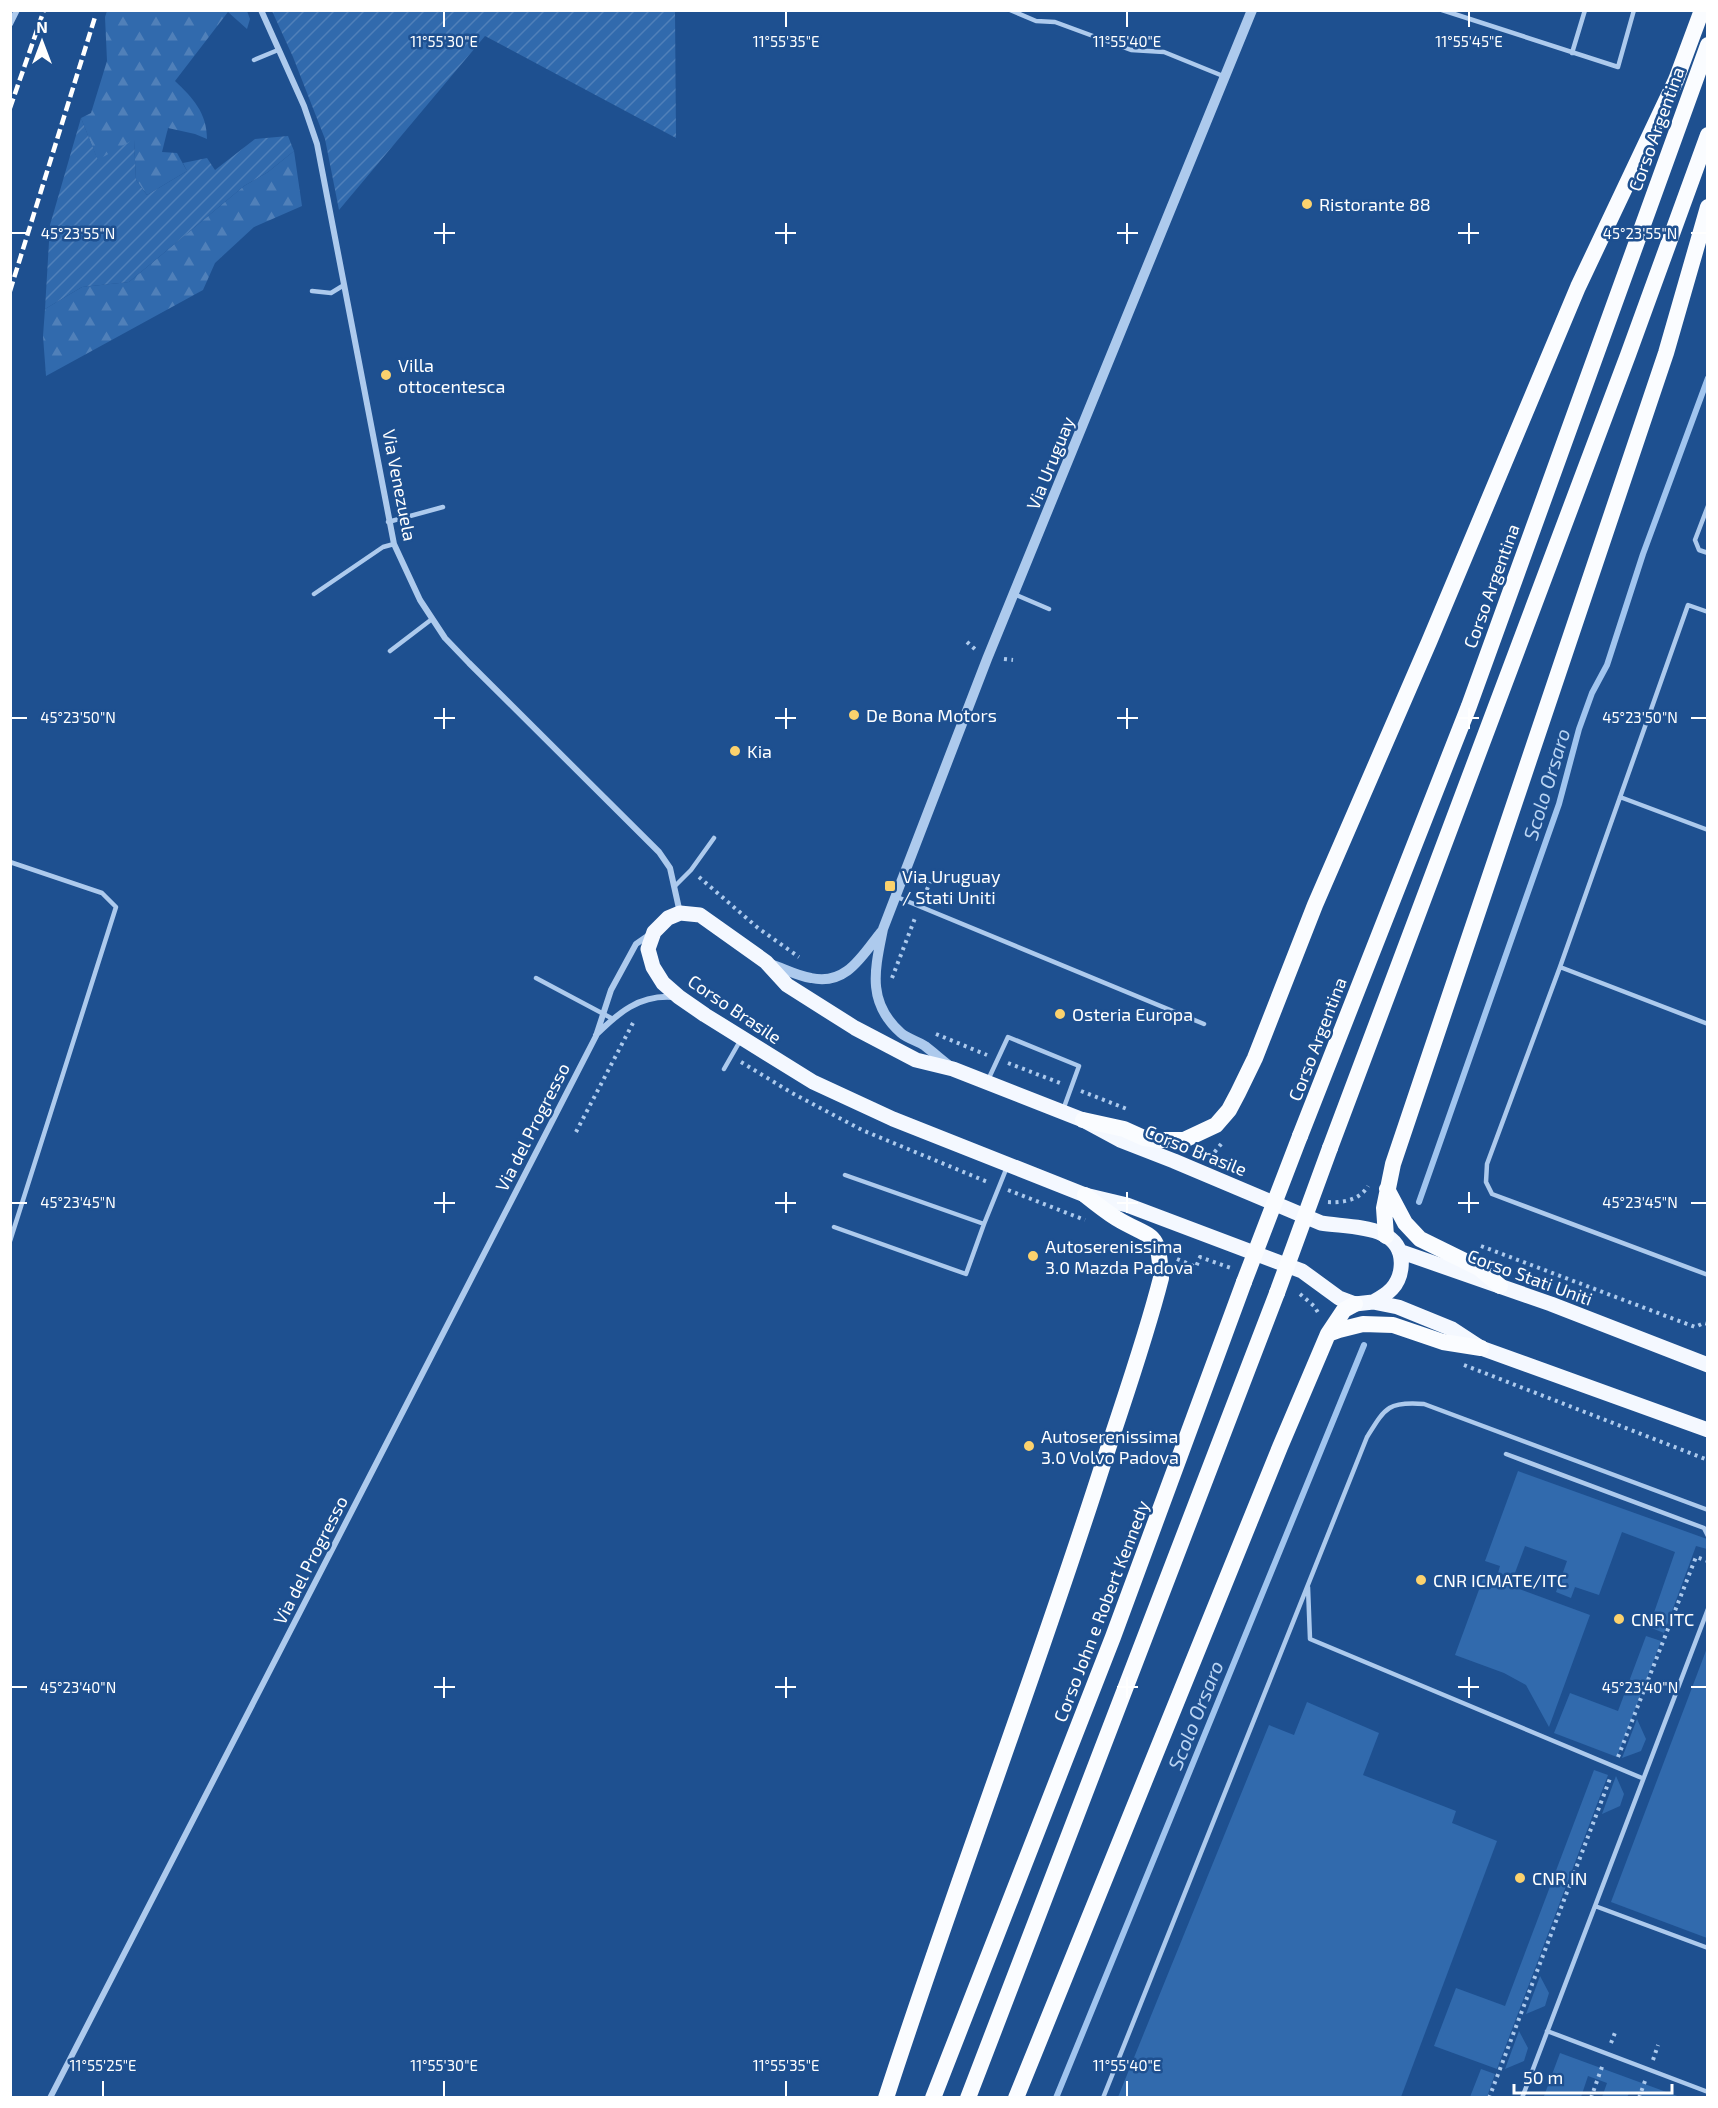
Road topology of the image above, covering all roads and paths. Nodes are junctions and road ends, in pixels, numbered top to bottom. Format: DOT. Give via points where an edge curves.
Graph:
graph roads {
  1 [pos="18,10"];
  2 [pos="261,10"];
  3 [pos="1010,10"];
  4 [pos="1252,10"];
  5 [pos="1442,10"];
  6 [pos="1584,10"];
  7 [pos="1634,10"];
  8 [pos="1702,10"];
  9 [pos="10,24"];
  10 [pos="1707,45"];
  11 [pos="278,50"];
  12 [pos="1572,52"];
  13 [pos="254,60"];
  14 [pos="1226,77"];
  15 [pos="1707,135"];
  16 [pos="1707,207"];
  17 [pos="344,285"];
  18 [pos="312,291"];
  19 [pos="1707,506"];
  20 [pos="443,507"];
  21 [pos="388,522"];
  22 [pos="394,544"];
  23 [pos="1707,553"];
  24 [pos="314,594"];
  25 [pos="1014,594"];
  26 [pos="1049,609"];
  27 [pos="1707,612"];
  28 [pos="432,619"];
  29 [pos="390,651"];
  30 [pos="1620,797"];
  31 [pos="1707,830"];
  32 [pos="714,838"];
  33 [pos="10,862"];
  34 [pos="699,877"];
  35 [pos="930,882"];
  36 [pos="675,886"];
  37 [pos="896,896"];
  38 [pos="920,906"];
  39 [pos="680,913"];
  40 [pos="883,929"];
  41 [pos="654,932"];
  42 [pos="766,962"];
  43 [pos="808,963"];
  44 [pos="1560,967"];
  45 [pos="536,978"];
  46 [pos="892,979"];
  47 [pos="679,997"];
  48 [pos="602,1014"];
  49 [pos="638,1015"];
  50 [pos="613,1019"];
  51 [pos="1204,1024"];
  52 [pos="1707,1024"];
  53 [pos="596,1036"];
  54 [pos="742,1038"];
  55 [pos="1021,1068"];
  56 [pos="724,1069"];
  57 [pos="953,1069"];
  58 [pos="1053,1080"];
  59 [pos="987,1083"];
  60 [pos="1090,1094"];
  61 [pos="1130,1110"];
  62 [pos="1062,1112"];
  63 [pos="1083,1120"];
  64 [pos="576,1132"];
  65 [pos="1300,1136"];
  66 [pos="1225,1141"];
  67 [pos="1214,1159"];
  68 [pos="1008,1164"];
  69 [pos="845,1175"];
  70 [pos="1372,1179"];
  71 [pos="1387,1189"];
  72 [pos="1085,1195"];
  73 [pos="1329,1202"];
  74 [pos="984,1224"];
  75 [pos="834,1227"];
  76 [pos="1386,1236"];
  77 [pos="10,1241"];
  78 [pos="1478,1245"];
  79 [pos="1399,1251"];
  80 [pos="1707,1275"];
  81 [pos="1500,1286"];
  82 [pos="1373,1302"];
  83 [pos="1355,1304"];
  84 [pos="1707,1324"];
  85 [pos="1328,1334"];
  86 [pos="1481,1348"];
  87 [pos="1454,1362"];
  88 [pos="1707,1365"];
  89 [pos="1707,1430"];
  90 [pos="1506,1454"];
  91 [pos="1707,1460"];
  92 [pos="1707,1510"];
  93 [pos="1707,1536"];
  94 [pos="1707,1561"];
  95 [pos="1308,1584"];
  96 [pos="1707,1609"];
  97 [pos="1615,1768"];
  98 [pos="1642,1778"];
  99 [pos="1595,1906"];
  100 [pos="1707,1948"];
  101 [pos="1547,2031"];
  102 [pos="1603,2066"];
  103 [pos="1645,2081"];
  104 [pos="1707,2092"];
  105 [pos="50,2097"];
  106 [pos="886,2097"];
  107 [pos="933,2097"];
  108 [pos="968,2097"];
  109 [pos="1016,2097"];
  110 [pos="1103,2097"];
  111 [pos="1490,2097"];
  112 [pos="1522,2097"];
  113 [pos="1591,2097"];
  114 [pos="1639,2097"];
  1 -- 9 [label="street"];
  2 -- 11 [label="street, Via Venezuela"];
  3 -- 14 [label="lane" via="1131,50 1164,52"];
  4 -- 14 [label="street, Via Uruguay"];
  5 -- 12 [label="lane"];
  6 -- 12 [label="lane"];
  7 -- 12 [label="lane" via="1618,67"];
  8 -- 63 [label="highway" via="1676,80 1578,287 1238,1093 1216,1125 1184,1140 1144,1138"];
  10 -- 65 [label="highway, Corso Argentina" via="1469,706"];
  11 -- 13 [label="lane"];
  11 -- 17 [label="street, Via Venezuela" via="317,144"];
  14 -- 25 [label="street, Via Uruguay"];
  15 -- 108 [label="highway, bridge" via="1277,1293"];
  16 -- 71 [label="highway" via="1666,353"];
  17 -- 18 [label="lane" via="331,293"];
  17 -- 21 [label="street, Via Venezuela"];
  19 -- 23 [label="lane" via="1695,540 1699,550"];
  20 -- 21 [label="lane"];
  21 -- 22 [label="street, Via Venezuela"];
  22 -- 24 [label="lane" via="383,547"];
  22 -- 28 [label="street, Via Venezuela"];
  25 -- 26 [label="lane"];
  25 -- 37 [label="street, Via Uruguay"];
  27 -- 30 [label="lane" via="1688,605"];
  28 -- 29 [label="lane"];
  28 -- 36 [label="street, Via Venezuela" via="489,684 659,852 670,868"];
  30 -- 31 [label="lane"];
  30 -- 44 [label="lane"];
  32 -- 36 [label="lane"];
  33 -- 77 [label="lane" via="102,893 116,907"];
  34 -- 43 [label="path" via="758,928"];
  35 -- 38 [label="path"];
  36 -- 39 [label="street, Via Venezuela"];
  37 -- 38 [label="lane"];
  37 -- 40 [label="street, Via Uruguay"];
  38 -- 46 [label="path"];
  38 -- 51 [label="lane"];
  39 -- 41 [label="main road" via="668,918"];
  39 -- 42 [label="main road, Corso Brasile" via="700,915"];
  40 -- 42 [label="street, Via Uruguay" via="843,976 809,978"];
  40 -- 57 [label="street, Via Uruguay" via="874,972 880,1007 903,1035 924,1045"];
  41 -- 47 [label="main road, Corso Brasile" via="648,949 653,967"];
  41 -- 48 [label="street, Via del Progresso" via="636,944"];
  42 -- 57 [label="main road, Corso Brasile" via="787,985 855,1028 916,1060"];
  44 -- 52 [label="lane"];
  44 -- 80 [label="lane" via="1487,1164 1486,1182 1492,1194"];
  45 -- 48 [label="lane"];
  47 -- 50 [label="street, Via del Progresso" via="642,1001"];
  47 -- 54 [label="main road, Corso Brasile"];
  48 -- 50 [label="lane"];
  48 -- 53 [label="street, Via del Progresso"];
  49 -- 64 [label="path"];
  50 -- 53 [label="street, Via del Progresso"];
  53 -- 105 [label="street, Via del Progresso"];
  54 -- 56 [label="lane"];
  54 -- 68 [label="main road, Corso Brasile" via="813,1082 893,1119"];
  55 -- 58 [label="path"];
  57 -- 59 [label="main road, Corso Brasile"];
  59 -- 62 [label="main road, Corso Brasile"];
  59 -- 62 [label="lane" via="1008,1037 1079,1066"];
  60 -- 61 [label="path"];
  62 -- 63 [label="main road, Corso Brasile"];
  63 -- 76 [label="main road, Corso Brasile" via="1120,1140 1321,1223 1360,1226"];
  65 -- 107 [label="highway, Corso John e Robert Kennedy, bridge" via="1113,1637"];
  66 -- 67 [label="path" via="1213,1154"];
  68 -- 72 [label="main road, Corso Brasile"];
  68 -- 74 [label="lane"];
  69 -- 74 [label="lane"];
  70 -- 73 [label="path" via="1350,1201"];
  71 -- 76 [label="highway"];
  71 -- 81 [label="highway" via="1405,1223 1420,1239 1479,1268"];
  72 -- 83 [label="main road, Corso Brasile" via="1127,1205 1302,1270 1327,1291"];
  72 -- 106 [label="highway" via="1155,1241 1160,1253 1161,1278 1041,1652"];
  74 -- 75 [label="lane" via="966,1274"];
  76 -- 79 [label="main road"];
  78 -- 84 [label="path" via="1695,1328"];
  79 -- 81 [label="main road, Corso Stati Uniti"];
  79 -- 82 [label="main road" via="1400,1278 1392,1291"];
  81 -- 88 [label="main road, Corso Stati Uniti"];
  82 -- 83 [label="main road"];
  82 -- 86 [label="main road" via="1398,1307 1452,1329"];
  83 -- 85 [label="highway" via="1344,1310"];
  85 -- 86 [label="highway" via="1363,1324 1393,1325 1443,1342"];
  85 -- 109 [label="highway"];
  86 -- 89 [label="main road"];
  87 -- 91 [label="path"];
  90 -- 93 [label="lane" via="1704,1528"];
  92 -- 95 [label="lane" via="1424,1404 1405,1402 1383,1411 1367,1437"];
  94 -- 97 [label="path" via="1696,1557"];
  95 -- 97 [label="lane" via="1310,1639"];
  95 -- 110 [label="lane"];
  96 -- 98 [label="lane"];
  97 -- 98 [label="lane"];
  97 -- 111 [label="path"];
  98 -- 99 [label="lane"];
  99 -- 100 [label="lane"];
  99 -- 101 [label="lane"];
  101 -- 104 [label="lane"];
  101 -- 112 [label="lane"];
  102 -- 113 [label="path"];
  103 -- 114 [label="path"];
}
